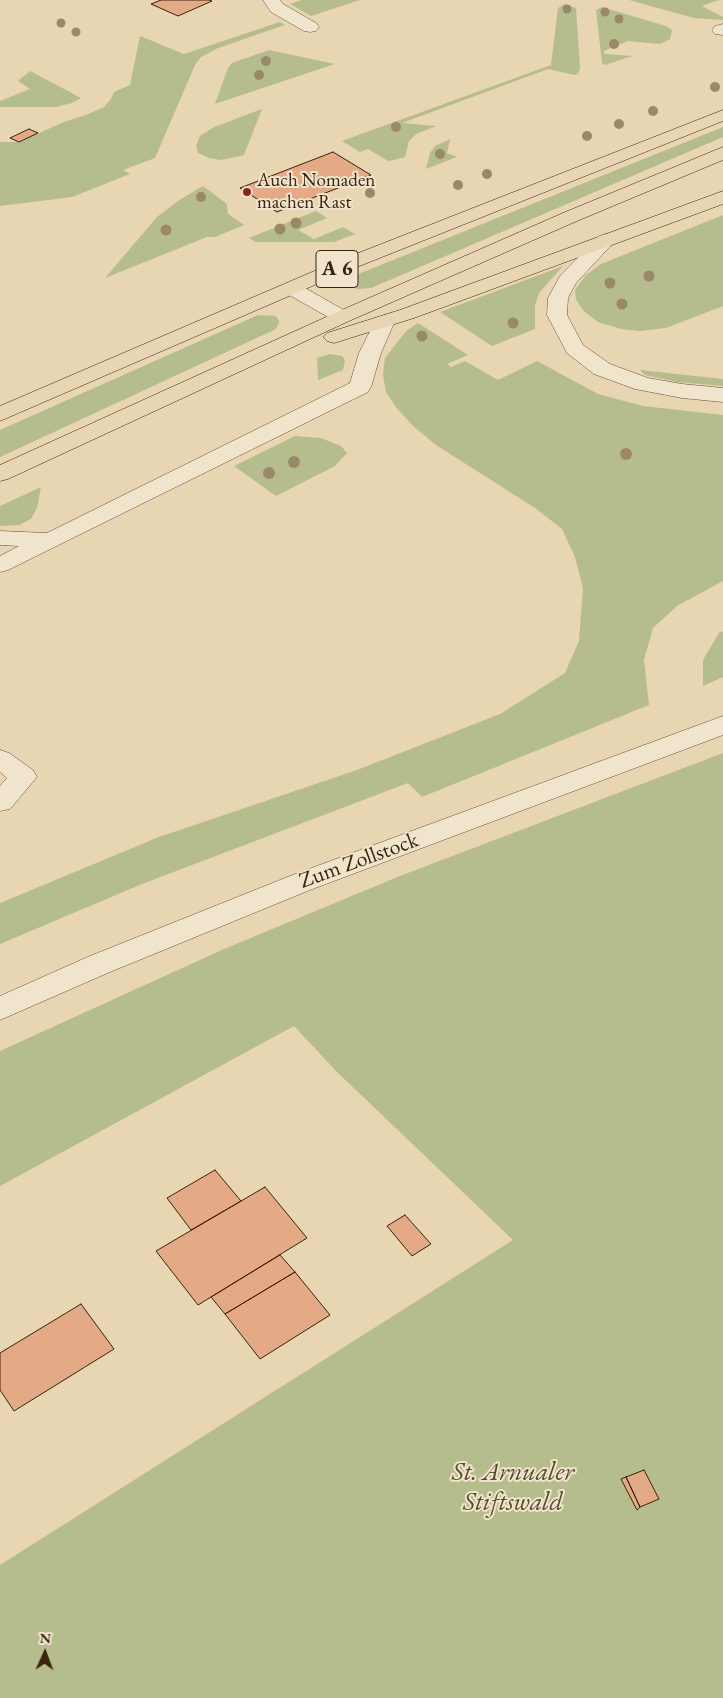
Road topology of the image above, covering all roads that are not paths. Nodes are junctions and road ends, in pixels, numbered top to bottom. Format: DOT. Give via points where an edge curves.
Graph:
graph roads {
  1 [pos="271,0"];
  2 [pos="310,27"];
  3 [pos="723,115"];
  4 [pos="723,153"];
  5 [pos="723,197"];
  6 [pos="606,240"];
  7 [pos="291,288"];
  8 [pos="342,317"];
  9 [pos="385,321"];
  10 [pos="293,341"];
  11 [pos="723,395"];
  12 [pos="0,414"];
  13 [pos="0,474"];
  14 [pos="0,538"];
  15 [pos="52,540"];
  16 [pos="0,565"];
  17 [pos="723,725"];
  18 [pos="0,758"];
  19 [pos="0,802"];
  20 [pos="0,1009"];
  1 -- 2 [label="street" via="277,8"];
  3 -- 7 [label="highway, A 6"];
  4 -- 8 [label="highway, A 6"];
  5 -- 6 [label="highway"];
  6 -- 9 [label="highway"];
  6 -- 11 [label="street" via="567,280 558,298 557,315 574,349 602,369 643,384"];
  7 -- 8 [label="street"];
  7 -- 12 [label="highway, A 6"];
  8 -- 10 [label="highway, A 6"];
  9 -- 10 [label="highway" via="336,337"];
  9 -- 15 [label="street" via="370,353 360,387"];
  10 -- 13 [label="highway, A 6"];
  14 -- 15 [label="street"];
  15 -- 16 [label="street"];
  17 -- 20 [label="street, Zum Zollstock" via="300,883 100,964"];
  18 -- 19 [label="street" via="24,777"];
}
